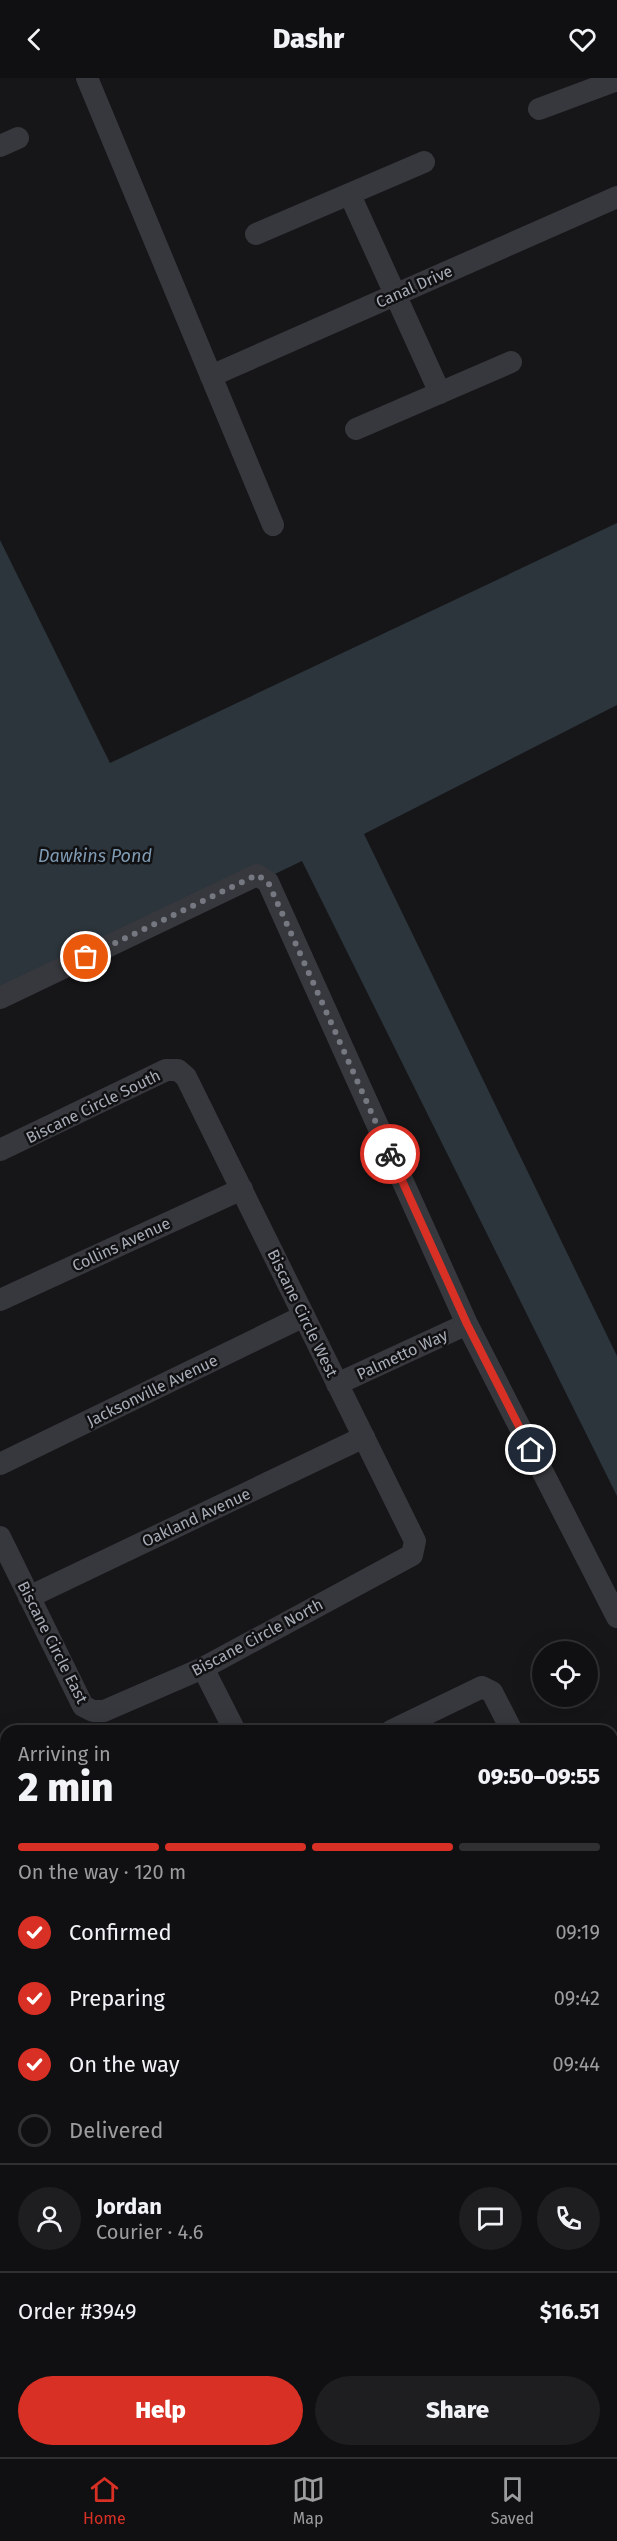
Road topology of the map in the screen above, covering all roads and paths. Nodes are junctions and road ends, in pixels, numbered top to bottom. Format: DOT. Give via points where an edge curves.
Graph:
graph roads {
  1 [pos="87,78"];
  2 [pos="617,80"];
  3 [pos="539,109"];
  4 [pos="424,162"];
  5 [pos="350,195"];
  6 [pos="617,197"];
  7 [pos="256,234"];
  8 [pos="397,294"];
  9 [pos="511,362"];
  10 [pos="212,376"];
  11 [pos="441,393"];
  12 [pos="356,429"];
  13 [pos="273,525"];
  14 [pos="0,998"];
  15 [pos="186,1077"];
  16 [pos="0,1150"];
  17 [pos="242,1189"];
  18 [pos="0,1300"];
  19 [pos="304,1316"];
  20 [pos="467,1324"];
  21 [pos="337,1384"];
  22 [pos="364,1437"];
  23 [pos="0,1464"];
  24 [pos="2,1547"];
  25 [pos="415,1549"];
  26 [pos="29,1597"];
  27 [pos="617,1617"];
  28 [pos="203,1668"];
  29 [pos="93,1711"];
  30 [pos="232,1725"];
  31 [pos="404,1725"];
  32 [pos="509,1725"];
  1 -- 10 [label="street"];
  2 -- 3 [label="street"];
  4 -- 5 [label="street"];
  5 -- 7 [label="street"];
  5 -- 8 [label="street"];
  6 -- 8 [label="street, Canal Drive"];
  8 -- 10 [label="street, Canal Drive"];
  8 -- 11 [label="street"];
  9 -- 11 [label="street"];
  10 -- 13 [label="street"];
  11 -- 12 [label="street"];
  14 -- 20 [label="street" via="257,875 262,876 273,892"];
  15 -- 16 [label="street, Biscane Circle South" via="178,1070 166,1070"];
  15 -- 17 [label="street, Biscane Circle West"];
  17 -- 18 [label="street, Collins Avenue"];
  17 -- 19 [label="street, Biscane Circle West"];
  19 -- 21 [label="street, Biscane Circle West"];
  19 -- 23 [label="street, Jacksonville Avenue"];
  20 -- 21 [label="street, Palmetto Way"];
  20 -- 27 [label="street"];
  21 -- 22 [label="street, Biscane Circle West"];
  22 -- 25 [label="street, Biscane Circle West" via="415,1541"];
  22 -- 26 [label="street, Oakland Avenue"];
  24 -- 26 [label="street, Biscane Circle East"];
  25 -- 28 [label="street, Biscane Circle North" via="412,1555"];
  26 -- 29 [label="street, Biscane Circle East" via="83,1706"];
  28 -- 29 [label="street, Biscane Circle North" via="104,1711"];
  28 -- 30 [label="street"];
  31 -- 32 [label="street" via="483,1687 488,1688"];
}
